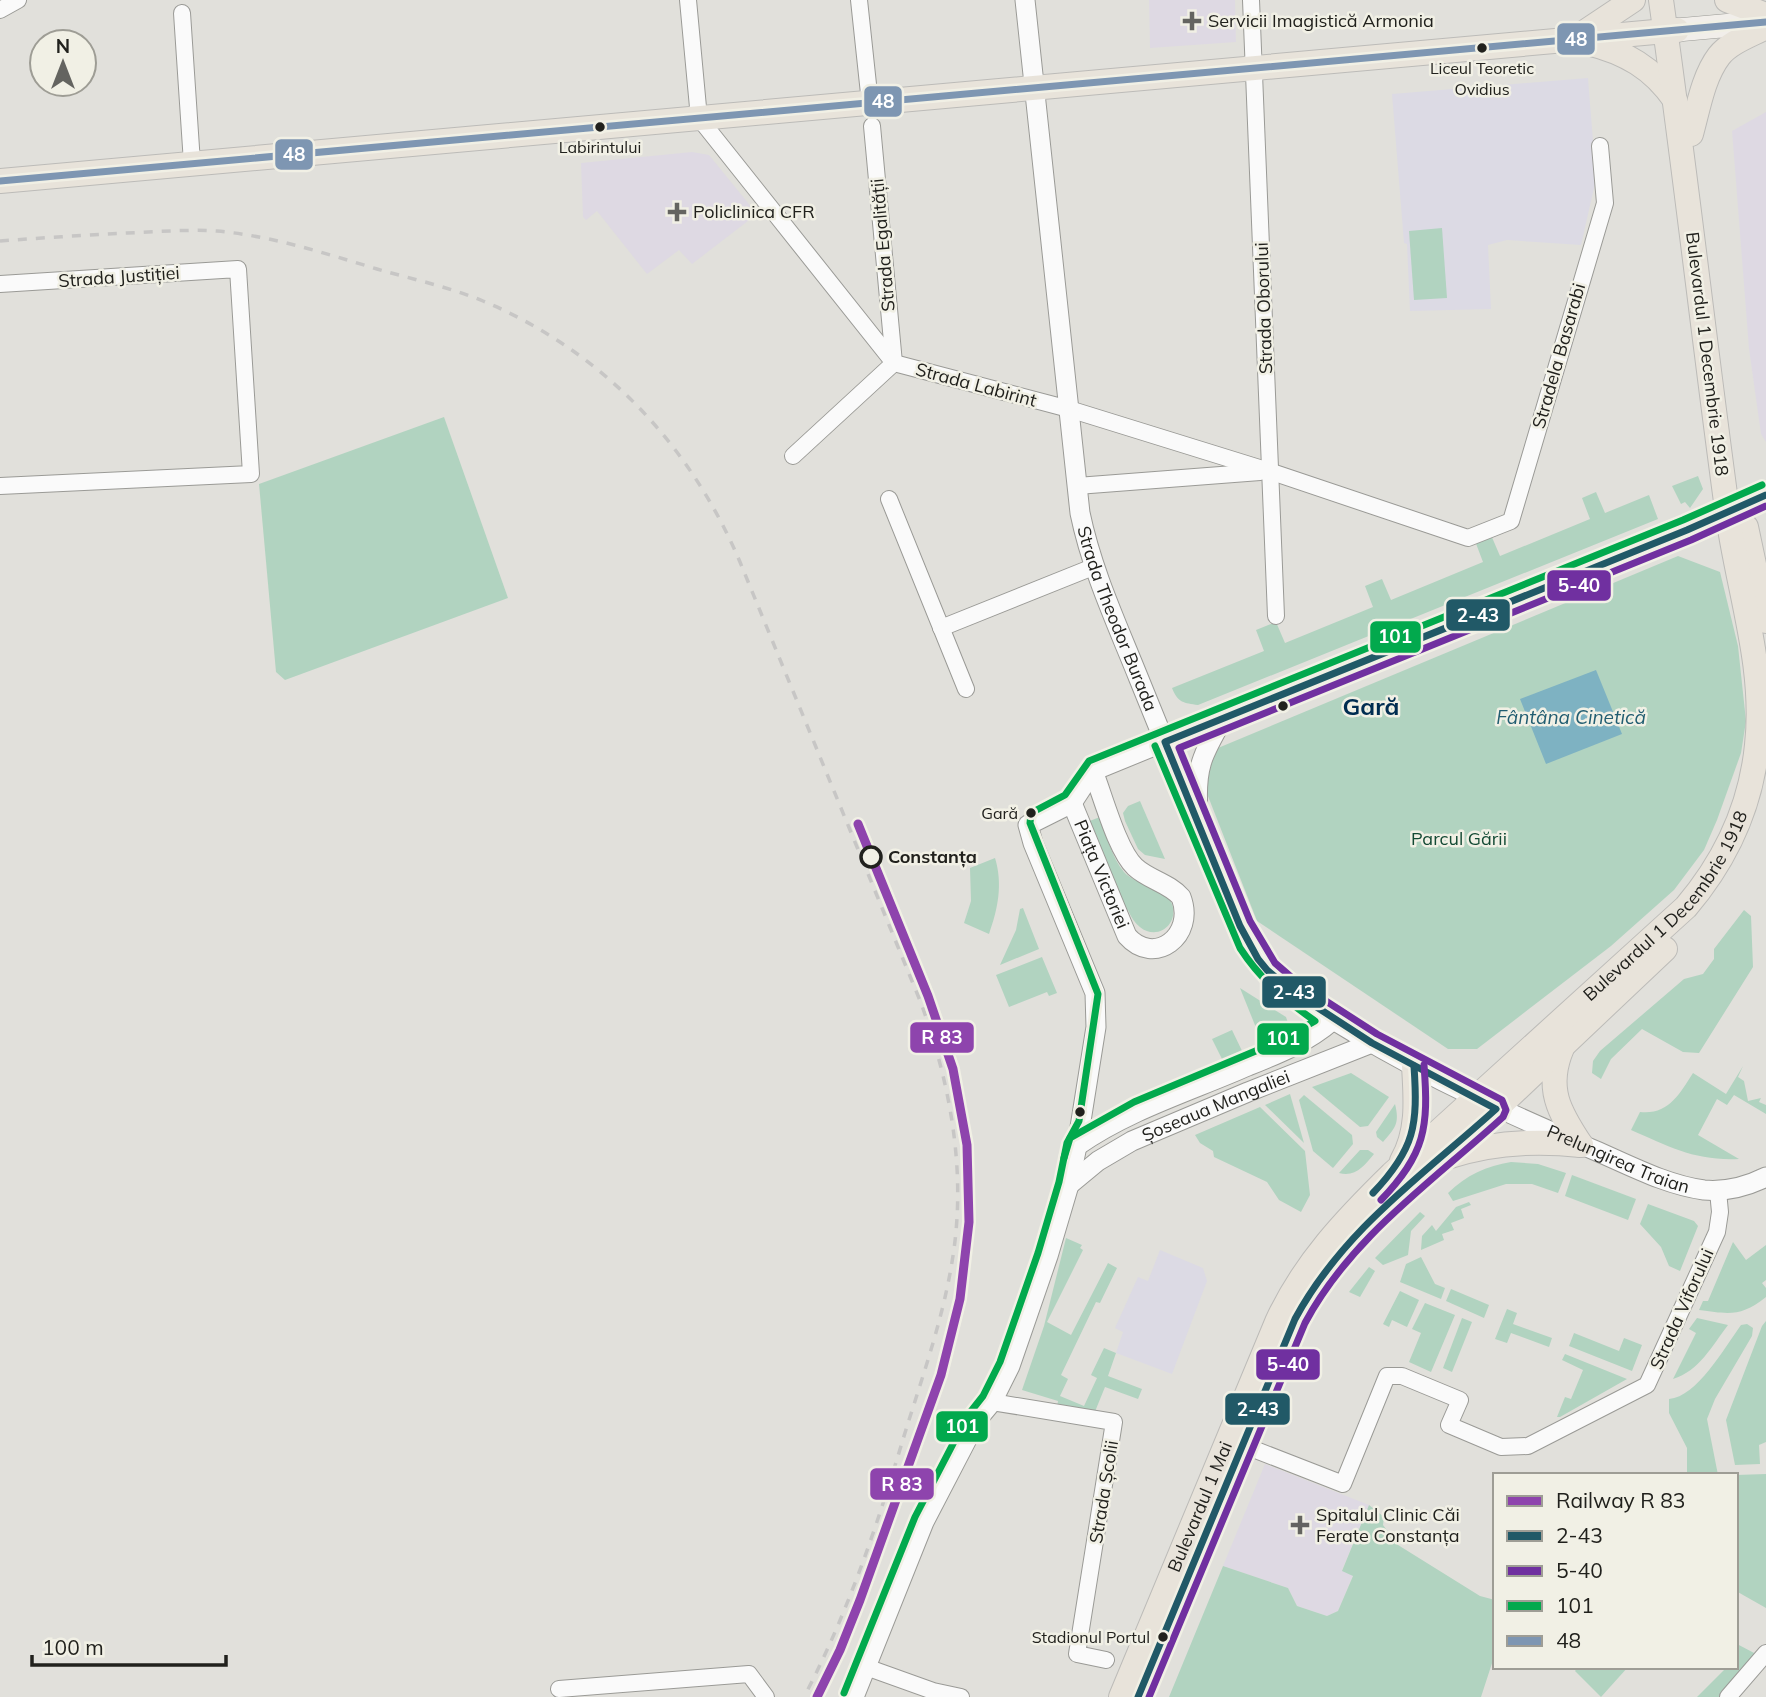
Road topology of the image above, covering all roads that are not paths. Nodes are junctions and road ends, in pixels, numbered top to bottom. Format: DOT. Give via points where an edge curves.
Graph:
graph roads {
  1 [pos="18,0"];
  2 [pos="688,0"];
  3 [pos="859,0"];
  4 [pos="1025,0"];
  5 [pos="1251,0"];
  6 [pos="1633,0"];
  7 [pos="1661,0"];
  8 [pos="1673,0"];
  9 [pos="1727,0"];
  10 [pos="0,10"];
  11 [pos="182,13"];
  12 [pos="1766,15"];
  13 [pos="1766,22"];
  14 [pos="1766,27"];
  15 [pos="1671,31"];
  16 [pos="1574,40"];
  17 [pos="1254,68"];
  18 [pos="1034,88"];
  19 [pos="1675,100"];
  20 [pos="871,115"];
  21 [pos="699,118"];
  22 [pos="1691,134"];
  23 [pos="1600,146"];
  24 [pos="192,163"];
  25 [pos="0,181"];
  26 [pos="0,284"];
  27 [pos="894,363"];
  28 [pos="1069,409"];
  29 [pos="793,456"];
  30 [pos="1269,471"];
  31 [pos="0,486"];
  32 [pos="1077,486"];
  33 [pos="1766,495"];
  34 [pos="889,499"];
  35 [pos="1734,509"];
  36 [pos="1468,538"];
  37 [pos="1093,567"];
  38 [pos="1276,616"];
  39 [pos="1766,621"];
  40 [pos="941,628"];
  41 [pos="966,689"];
  42 [pos="1223,719"];
  43 [pos="1165,742"];
  44 [pos="1093,771"];
  45 [pos="1766,783"];
  46 [pos="1072,803"];
  47 [pos="1199,826"];
  48 [pos="1333,1020"];
  49 [pos="1372,1043"];
  50 [pos="1562,1047"];
  51 [pos="1414,1066"];
  52 [pos="1485,1104"];
  53 [pos="1581,1144"];
  54 [pos="1077,1146"];
  55 [pos="1438,1161"];
  56 [pos="1392,1174"];
  57 [pos="1766,1177"];
  58 [pos="1069,1185"];
  59 [pos="1718,1191"];
  60 [pos="992,1402"];
  61 [pos="1243,1445"];
  62 [pos="1766,1653"];
  63 [pos="1106,1660"];
  64 [pos="866,1667"];
  65 [pos="559,1689"];
  66 [pos="932,1694"];
  67 [pos="766,1697"];
  68 [pos="853,1697"];
  69 [pos="961,1697"];
  70 [pos="1121,1697"];
  71 [pos="1138,1697"];
  72 [pos="1728,1697"];
  1 -- 10 [label="street"];
  2 -- 21 [label="street"];
  3 -- 20 [label="street, Strada Egalității"];
  4 -- 18 [label="street, Strada Theodor Burada"];
  5 -- 17 [label="street, Strada Oborului"];
  6 -- 16 [label="main road"];
  7 -- 15 [label="main road, Bulevardul 1 Decembrie 1918"];
  8 -- 15 [label="main road, Bulevardul 1 Decembrie 1918"];
  9 -- 12 [label="main road"];
  11 -- 24 [label="street"];
  13 -- 15 [label="main road"];
  14 -- 22 [label="main road" via="1720,55"];
  15 -- 16 [label="main road"];
  15 -- 19 [label="main road, Bulevardul 1 Decembrie 1918"];
  15 -- 22 [label="main road, Bulevardul 1 Decembrie 1918"];
  16 -- 17 [label="main road"];
  16 -- 19 [label="main road" via="1638,61"];
  17 -- 18 [label="main road"];
  17 -- 30 [label="street, Strada Oborului"];
  18 -- 20 [label="main road"];
  18 -- 28 [label="street, Strada Theodor Burada"];
  19 -- 35 [label="main road, Bulevardul 1 Decembrie 1918"];
  20 -- 21 [label="main road"];
  20 -- 27 [label="street, Strada Egalității"];
  21 -- 24 [label="main road"];
  21 -- 27 [label="street, Strada Labirint"];
  22 -- 35 [label="main road, Bulevardul 1 Decembrie 1918" via="1732,452"];
  23 -- 36 [label="street, Stradela Basarabi" via="1605,203 1511,521"];
  24 -- 25 [label="main road"];
  26 -- 31 [label="street, Strada Justiției" via="238,269 251,474"];
  27 -- 28 [label="street, Strada Labirint"];
  27 -- 29 [label="street"];
  28 -- 30 [label="street, Strada Labirint"];
  28 -- 32 [label="street, Strada Theodor Burada"];
  30 -- 32 [label="street"];
  30 -- 36 [label="street, Strada Labirint"];
  30 -- 38 [label="street, Strada Oborului"];
  32 -- 37 [label="street, Strada Theodor Burada"];
  33 -- 35 [label="main road"];
  34 -- 40 [label="street"];
  35 -- 39 [label="main road, Bulevardul 1 Decembrie 1918"];
  35 -- 42 [label="street"];
  35 -- 52 [label="main road, Bulevardul 1 Decembrie 1918" via="1759,703 1753,776 1734,834 1712,874 1686,907"];
  37 -- 40 [label="street"];
  37 -- 43 [label="street, Strada Theodor Burada"];
  40 -- 41 [label="street"];
  42 -- 43 [label="street"];
  42 -- 47 [label="street" via="1199,764"];
  43 -- 44 [label="street"];
  43 -- 47 [label="street, Strada Theodor Burada"];
  44 -- 46 [label="street"];
  44 -- 46 [label="street, Piața Victoriei" via="1129,860 1141,873 1181,897 1185,921 1175,938 1148,949 1126,936"];
  45 -- 50 [label="main road, Bulevardul 1 Decembrie 1918" via="1746,839 1710,903"];
  46 -- 54 [label="street" via="1028,825 1095,992 1096,1027"];
  47 -- 48 [label="street, Strada Theodor Burada" via="1258,959 1283,984"];
  48 -- 49 [label="street, Strada Theodor Burada"];
  48 -- 54 [label="street, Șoseaua Mangaliei" via="1284,1051 1113,1124"];
  49 -- 51 [label="street, Strada Theodor Burada"];
  49 -- 58 [label="street, Șoseaua Mangaliei" via="1132,1141 1098,1160"];
  50 -- 52 [label="main road, Bulevardul 1 Decembrie 1918"];
  50 -- 53 [label="main road" via="1554,1072 1556,1095 1562,1116"];
  51 -- 52 [label="street, Strada Theodor Burada"];
  51 -- 56 [label="main road" via="1412,1138"];
  52 -- 53 [label="street, Prelungirea Traian"];
  52 -- 55 [label="main road, Bulevardul 1 Mai"];
  52 -- 56 [label="main road, Bulevardul 1 Mai"];
  53 -- 55 [label="main road" via="1506,1143"];
  53 -- 59 [label="street, Prelungirea Traian" via="1672,1182"];
  54 -- 58 [label="street"];
  55 -- 61 [label="main road, Bulevardul 1 Mai" via="1361,1226 1321,1272 1295,1319"];
  56 -- 70 [label="main road, Bulevardul 1 Mai" via="1325,1244 1289,1297"];
  57 -- 59 [label="street, Prelungirea Traian"];
  58 -- 60 [label="street" via="1020,1341"];
  59 -- 61 [label="street, Strada Viforului" via="1717,1232 1647,1385 1528,1446 1501,1447 1449,1425 1460,1400 1402,1376 1387,1376 1343,1485"];
  60 -- 63 [label="street, Strada Școlii" via="1114,1422 1077,1654"];
  60 -- 64 [label="street" via="977,1420 924,1522"];
  61 -- 71 [label="main road, Bulevardul 1 Mai"];
  62 -- 72 [label="street"];
  64 -- 66 [label="street"];
  64 -- 68 [label="street"];
  65 -- 67 [label="street" via="748,1674"];
  66 -- 69 [label="street"];
}
